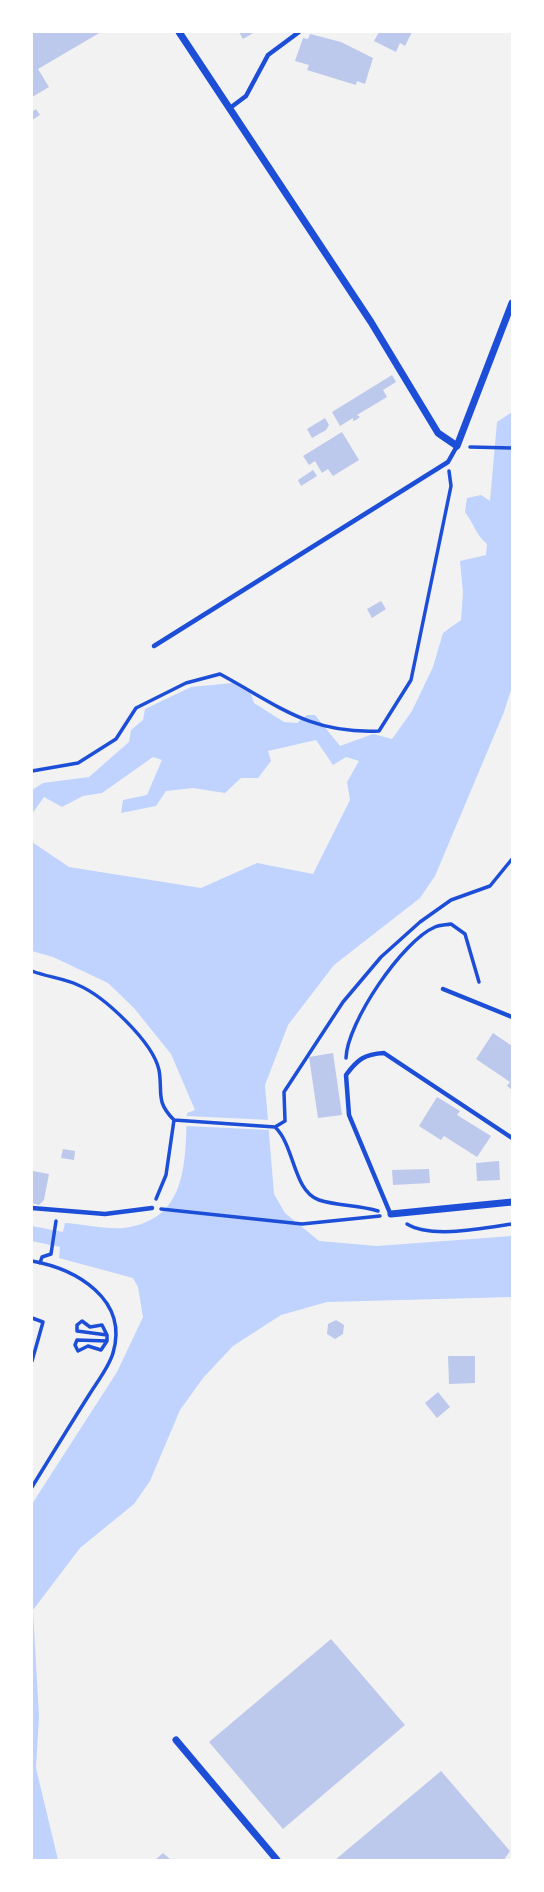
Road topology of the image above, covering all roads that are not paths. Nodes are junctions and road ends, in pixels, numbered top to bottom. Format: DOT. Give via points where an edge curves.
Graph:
graph roads {
  1 [pos="179,32"];
  2 [pos="299,32"];
  3 [pos="230,108"];
  4 [pos="513,303"];
  5 [pos="457,446"];
  6 [pos="154,646"];
  7 [pos="443,989"];
  8 [pos="513,1017"];
  9 [pos="513,1138"];
  10 [pos="513,1202"];
  11 [pos="32,1208"];
  12 [pos="152,1208"];
  13 [pos="391,1214"];
  14 [pos="176,1740"];
  15 [pos="278,1860"];
  1 -- 3 [label="street"];
  2 -- 3 [label="lane" via="268,55 246,96"];
  3 -- 5 [label="street" via="438,433"];
  4 -- 5 [label="street"];
  5 -- 6 [label="lane" via="448,462"];
  7 -- 8 [label="lane"];
  9 -- 13 [label="lane" via="384,1053 367,1054 346,1075 349,1115"];
  10 -- 13 [label="street"];
  11 -- 12 [label="lane" via="106,1214"];
  14 -- 15 [label="street"];
}
